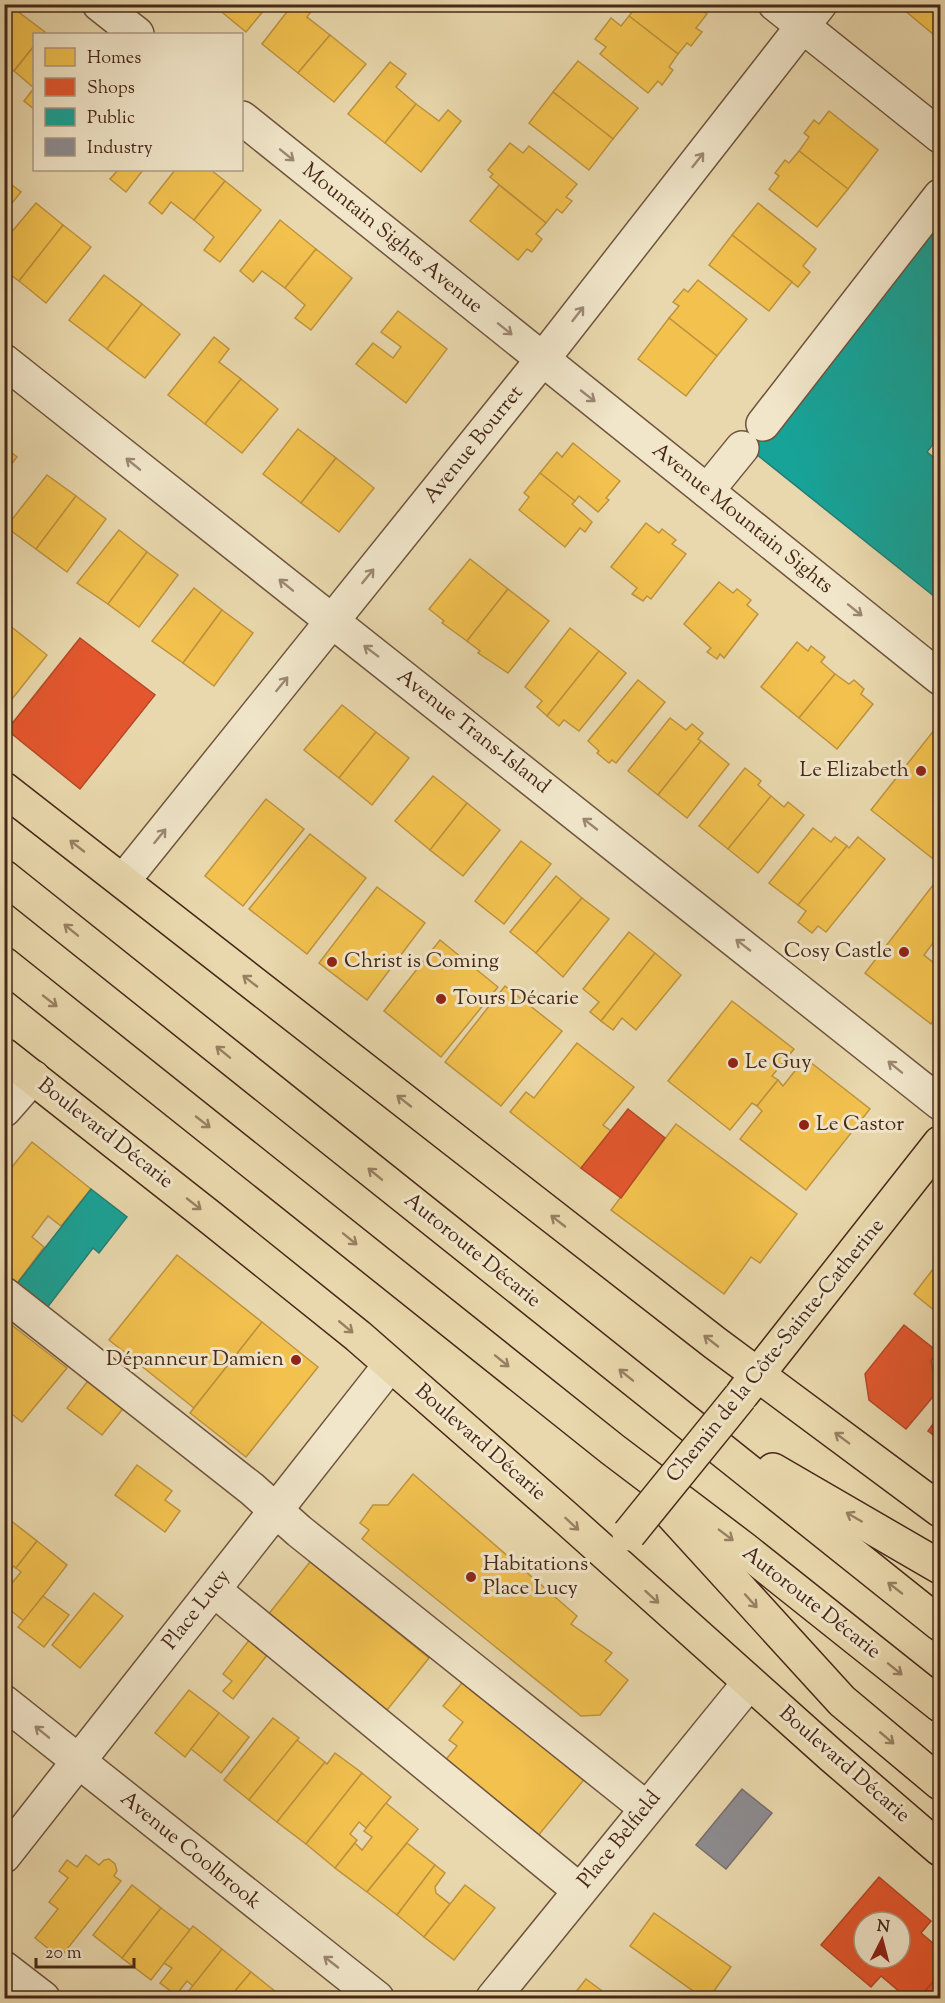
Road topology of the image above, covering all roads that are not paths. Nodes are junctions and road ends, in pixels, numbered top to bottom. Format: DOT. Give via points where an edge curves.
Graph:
graph roads {
  1 [pos="99,4"];
  2 [pos="775,4"];
  3 [pos="811,15"];
  4 [pos="135,33"];
  5 [pos="243,119"];
  6 [pos="940,136"];
  7 [pos="940,196"];
  8 [pos="542,360"];
  9 [pos="4,362"];
  10 [pos="763,424"];
  11 [pos="742,448"];
  12 [pos="707,491"];
  13 [pos="332,622"];
  14 [pos="940,678"];
  15 [pos="4,789"];
  16 [pos="4,877"];
  17 [pos="123,881"];
  18 [pos="4,964"];
  19 [pos="4,1055"];
  20 [pos="33,1077"];
  21 [pos="940,1103"];
  22 [pos="4,1110"];
  23 [pos="940,1143"];
  24 [pos="4,1294"];
  25 [pos="390,1365"];
  26 [pos="749,1386"];
  27 [pos="671,1411"];
  28 [pos="612,1449"];
  29 [pos="276,1510"];
  30 [pos="940,1510"];
  31 [pos="619,1546"];
  32 [pos="940,1567"];
  33 [pos="214,1590"];
  34 [pos="940,1624"];
  35 [pos="749,1683"];
  36 [pos="4,1702"];
  37 [pos="940,1705"];
  38 [pos="79,1761"];
  39 [pos="940,1783"];
  40 [pos="646,1808"];
  41 [pos="940,1849"];
  42 [pos="4,1856"];
  43 [pos="579,1890"];
  44 [pos="4,1968"];
  45 [pos="43,1998"];
  46 [pos="377,1998"];
  47 [pos="493,1998"];
  1 -- 4 [label="street"];
  2 -- 3 [label="street"];
  3 -- 6 [label="street"];
  8 -- 3 [label="street, Avenue Bourret, one-way"];
  5 -- 8 [label="street, Mountain Sights Avenue, one-way"];
  7 -- 10 [label="street"];
  8 -- 12 [label="street, Avenue Mountain Sights, one-way"];
  13 -- 8 [label="street, Avenue Bourret, one-way"];
  13 -- 9 [label="street, Avenue Trans-Island, one-way"];
  11 -- 12 [label="street"];
  12 -- 14 [label="street, Avenue Mountain Sights, one-way"];
  17 -- 13 [label="street, Avenue Bourret, one-way"];
  21 -- 13 [label="street, Avenue Trans-Island, one-way"];
  17 -- 15 [label="main road, one-way"];
  27 -- 16 [label="main road, Autoroute Décarie, one-way"];
  26 -- 17 [label="main road, one-way"];
  18 -- 28 [label="main road, Autoroute Décarie, one-way"];
  19 -- 20 [label="main road, Boulevard Décarie"];
  20 -- 22 [label="street"];
  20 -- 25 [label="main road, Boulevard Décarie, one-way"];
  23 -- 26 [label="main road, Chemin de la Côte-Sainte-Catherine"];
  24 -- 29 [label="street"];
  25 -- 29 [label="street, Place Lucy"];
  25 -- 31 [label="main road, Boulevard Décarie, one-way"];
  30 -- 26 [label="main road, one-way"];
  26 -- 31 [label="main road, Chemin de la Côte-Sainte-Catherine, bridge"];
  32 -- 27 [label="main road, one-way"];
  34 -- 27 [label="main road, Autoroute Décarie, one-way"];
  28 -- 37 [label="main road, Autoroute Décarie, one-way"];
  28 -- 39 [label="main road, one-way" via="842,1701"];
  29 -- 33 [label="street, Place Lucy"];
  29 -- 40 [label="street"];
  31 -- 35 [label="main road, Boulevard Décarie, one-way"];
  33 -- 38 [label="street, Place Lucy"];
  33 -- 43 [label="street"];
  35 -- 40 [label="street, Place Belfield"];
  35 -- 41 [label="main road, Boulevard Décarie"];
  38 -- 36 [label="street, Avenue Coolbrook, one-way"];
  38 -- 42 [label="street, Place Lucy"];
  46 -- 38 [label="street, Avenue Coolbrook, one-way"];
  40 -- 43 [label="street, Place Belfield"];
  43 -- 47 [label="street, Place Belfield"];
  44 -- 45 [label="street"];
}
